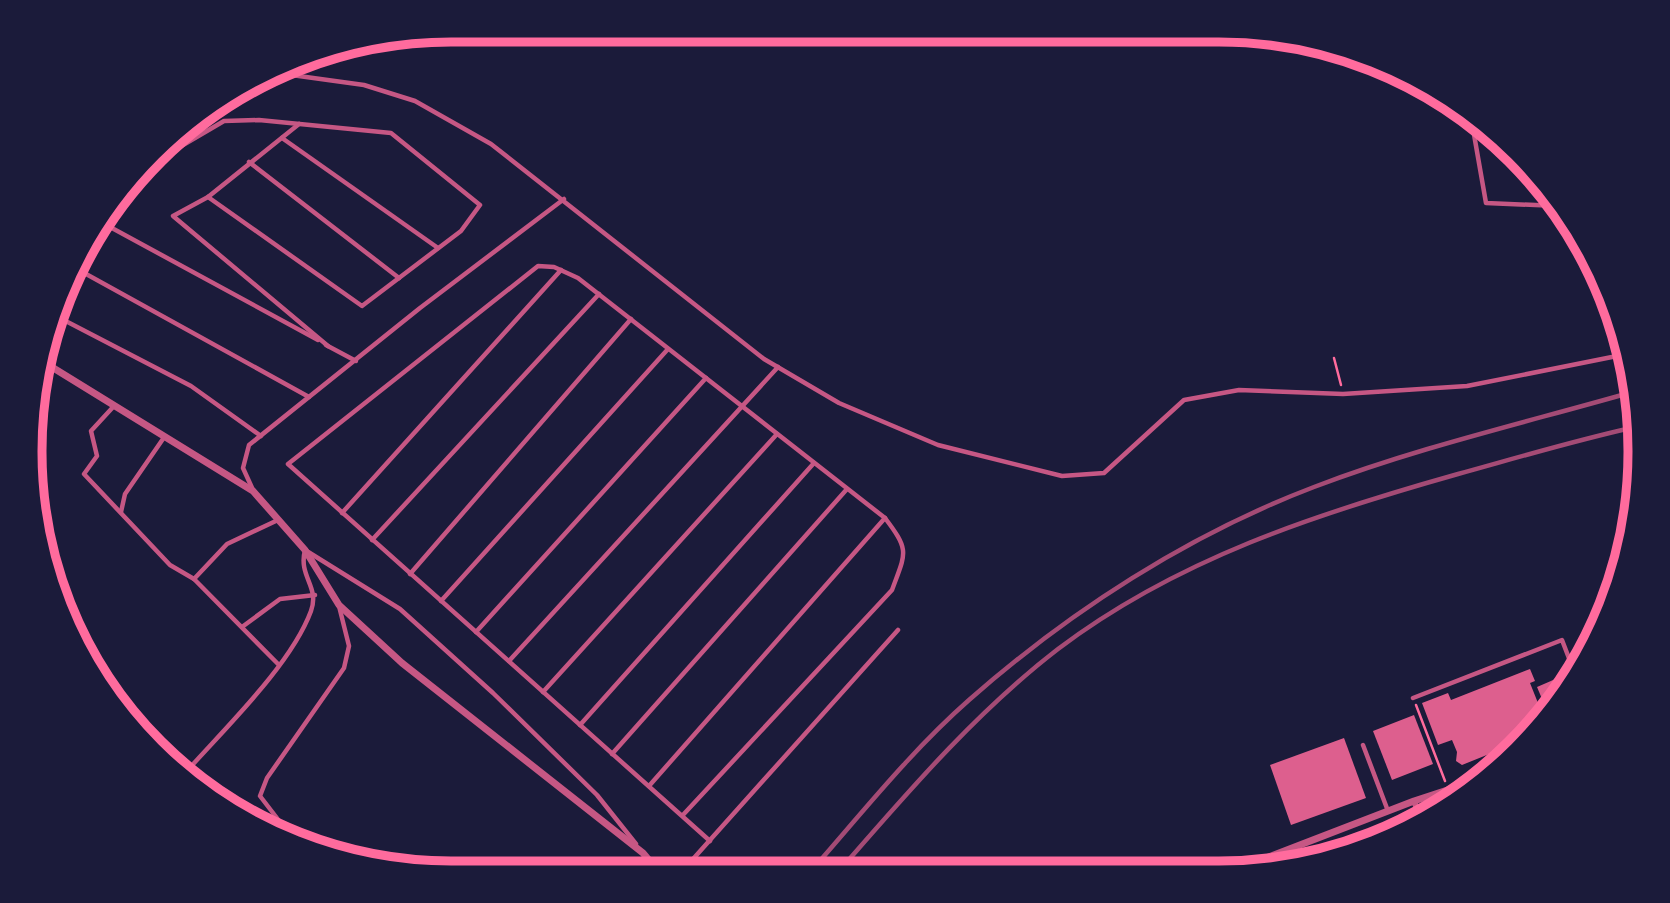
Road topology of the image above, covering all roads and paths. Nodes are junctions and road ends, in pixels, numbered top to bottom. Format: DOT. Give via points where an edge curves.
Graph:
graph roads {
  1 [pos="291,75"];
  2 [pos="299,124"];
  3 [pos="1473,131"];
  4 [pos="282,138"];
  5 [pos="175,150"];
  6 [pos="249,162"];
  7 [pos="208,197"];
  8 [pos="564,199"];
  9 [pos="1546,205"];
  10 [pos="109,227"];
  11 [pos="438,248"];
  12 [pos="561,270"];
  13 [pos="83,272"];
  14 [pos="399,278"];
  15 [pos="599,294"];
  16 [pos="631,319"];
  17 [pos="64,320"];
  18 [pos="328,346"];
  19 [pos="668,349"];
  20 [pos="1616,356"];
  21 [pos="1335,358"];
  22 [pos="356,360"];
  23 [pos="51,366"];
  24 [pos="778,367"];
  25 [pos="706,378"];
  26 [pos="1343,394"];
  27 [pos="310,398"];
  28 [pos="116,404"];
  29 [pos="743,407"];
  30 [pos="777,434"];
  31 [pos="166,435"];
  32 [pos="261,436"];
  33 [pos="814,463"];
  34 [pos="847,489"];
  35 [pos="253,491"];
  36 [pos="121,513"];
  37 [pos="342,513"];
  38 [pos="884,518"];
  39 [pos="278,520"];
  40 [pos="372,540"];
  41 [pos="305,550"];
  42 [pos="410,574"];
  43 [pos="194,579"];
  44 [pos="315,596"];
  45 [pos="441,601"];
  46 [pos="339,605"];
  47 [pos="242,627"];
  48 [pos="898,630"];
  49 [pos="475,632"];
  50 [pos="509,661"];
  51 [pos="1570,661"];
  52 [pos="278,664"];
  53 [pos="543,692"];
  54 [pos="1413,698"];
  55 [pos="580,725"];
  56 [pos="1363,745"];
  57 [pos="612,754"];
  58 [pos="191,767"];
  59 [pos="649,786"];
  60 [pos="1448,790"];
  61 [pos="1414,800"];
  62 [pos="1417,809"];
  63 [pos="1388,811"];
  64 [pos="682,816"];
  65 [pos="282,824"];
  66 [pos="710,841"];
  67 [pos="643,853"];
  68 [pos="1267,858"];
  69 [pos="650,861"];
  70 [pos="692,861"];
  1 -- 8 [label="lane" via="364,85 415,102 491,144"];
  2 -- 4 [label="lane"];
  2 -- 5 [label="lane" via="224,121"];
  2 -- 11 [label="lane" via="391,133 480,205 461,231"];
  3 -- 9 [label="lane" via="1486,203"];
  4 -- 6 [label="lane"];
  4 -- 11 [label="lane"];
  6 -- 7 [label="lane"];
  6 -- 14 [label="lane"];
  7 -- 14 [label="lane" via="362,306"];
  7 -- 18 [label="lane" via="173,216"];
  8 -- 22 [label="lane"];
  8 -- 24 [label="lane"];
  10 -- 18 [label="lane"];
  11 -- 14 [label="lane"];
  12 -- 15 [label="lane"];
  12 -- 37 [label="lane"];
  12 -- 37 [label="lane" via="538,266 288,464"];
  13 -- 27 [label="lane"];
  15 -- 16 [label="lane"];
  15 -- 40 [label="lane"];
  16 -- 19 [label="lane"];
  16 -- 42 [label="lane"];
  17 -- 32 [label="lane" via="191,386"];
  18 -- 22 [label="lane"];
  19 -- 25 [label="lane"];
  19 -- 45 [label="lane"];
  20 -- 26 [label="lane" via="1467,386"];
  21 -- 26 [label="path"];
  22 -- 27 [label="lane"];
  23 -- 28 [label="street"];
  24 -- 26 [label="lane" via="839,402 938,444 1062,476 1104,473 1184,400 1239,390"];
  24 -- 29 [label="lane"];
  25 -- 29 [label="lane"];
  25 -- 49 [label="lane"];
  27 -- 32 [label="lane"];
  28 -- 31 [label="street"];
  28 -- 36 [label="lane" via="91,432 97,456 84,474"];
  29 -- 30 [label="lane"];
  29 -- 50 [label="lane"];
  30 -- 33 [label="lane"];
  30 -- 53 [label="lane"];
  31 -- 35 [label="street"];
  31 -- 36 [label="lane" via="125,494"];
  32 -- 35 [label="lane" via="249,445 243,468"];
  33 -- 34 [label="lane"];
  33 -- 55 [label="lane"];
  34 -- 38 [label="lane"];
  34 -- 57 [label="lane"];
  35 -- 39 [label="street"];
  36 -- 43 [label="lane" via="170,565"];
  37 -- 40 [label="lane"];
  38 -- 59 [label="lane"];
  38 -- 64 [label="lane" via="903,542 904,557 892,590"];
  39 -- 41 [label="street"];
  39 -- 43 [label="lane" via="227,544"];
  40 -- 42 [label="lane"];
  41 -- 44 [label="lane" via="301,565"];
  41 -- 46 [label="street"];
  41 -- 67 [label="lane" via="400,609 597,795"];
  42 -- 45 [label="lane"];
  43 -- 47 [label="lane"];
  44 -- 47 [label="lane" via="280,598"];
  44 -- 52 [label="lane" via="290,651"];
  45 -- 49 [label="lane"];
  46 -- 65 [label="lane" via="349,646 344,668 267,778 260,796"];
  46 -- 67 [label="street" via="402,663"];
  47 -- 52 [label="lane"];
  48 -- 66 [label="lane"];
  49 -- 50 [label="lane"];
  50 -- 53 [label="lane"];
  51 -- 54 [label="lane" via="1562,640"];
  52 -- 58 [label="lane"];
  53 -- 55 [label="lane"];
  54 -- 60 [label="path"];
  55 -- 57 [label="lane"];
  56 -- 63 [label="lane"];
  57 -- 59 [label="lane"];
  59 -- 64 [label="lane"];
  60 -- 61 [label="street"];
  61 -- 62 [label="street"];
  61 -- 63 [label="street"];
  63 -- 68 [label="street"];
  64 -- 66 [label="lane"];
  66 -- 70 [label="lane"];
  67 -- 69 [label="street"];
}
